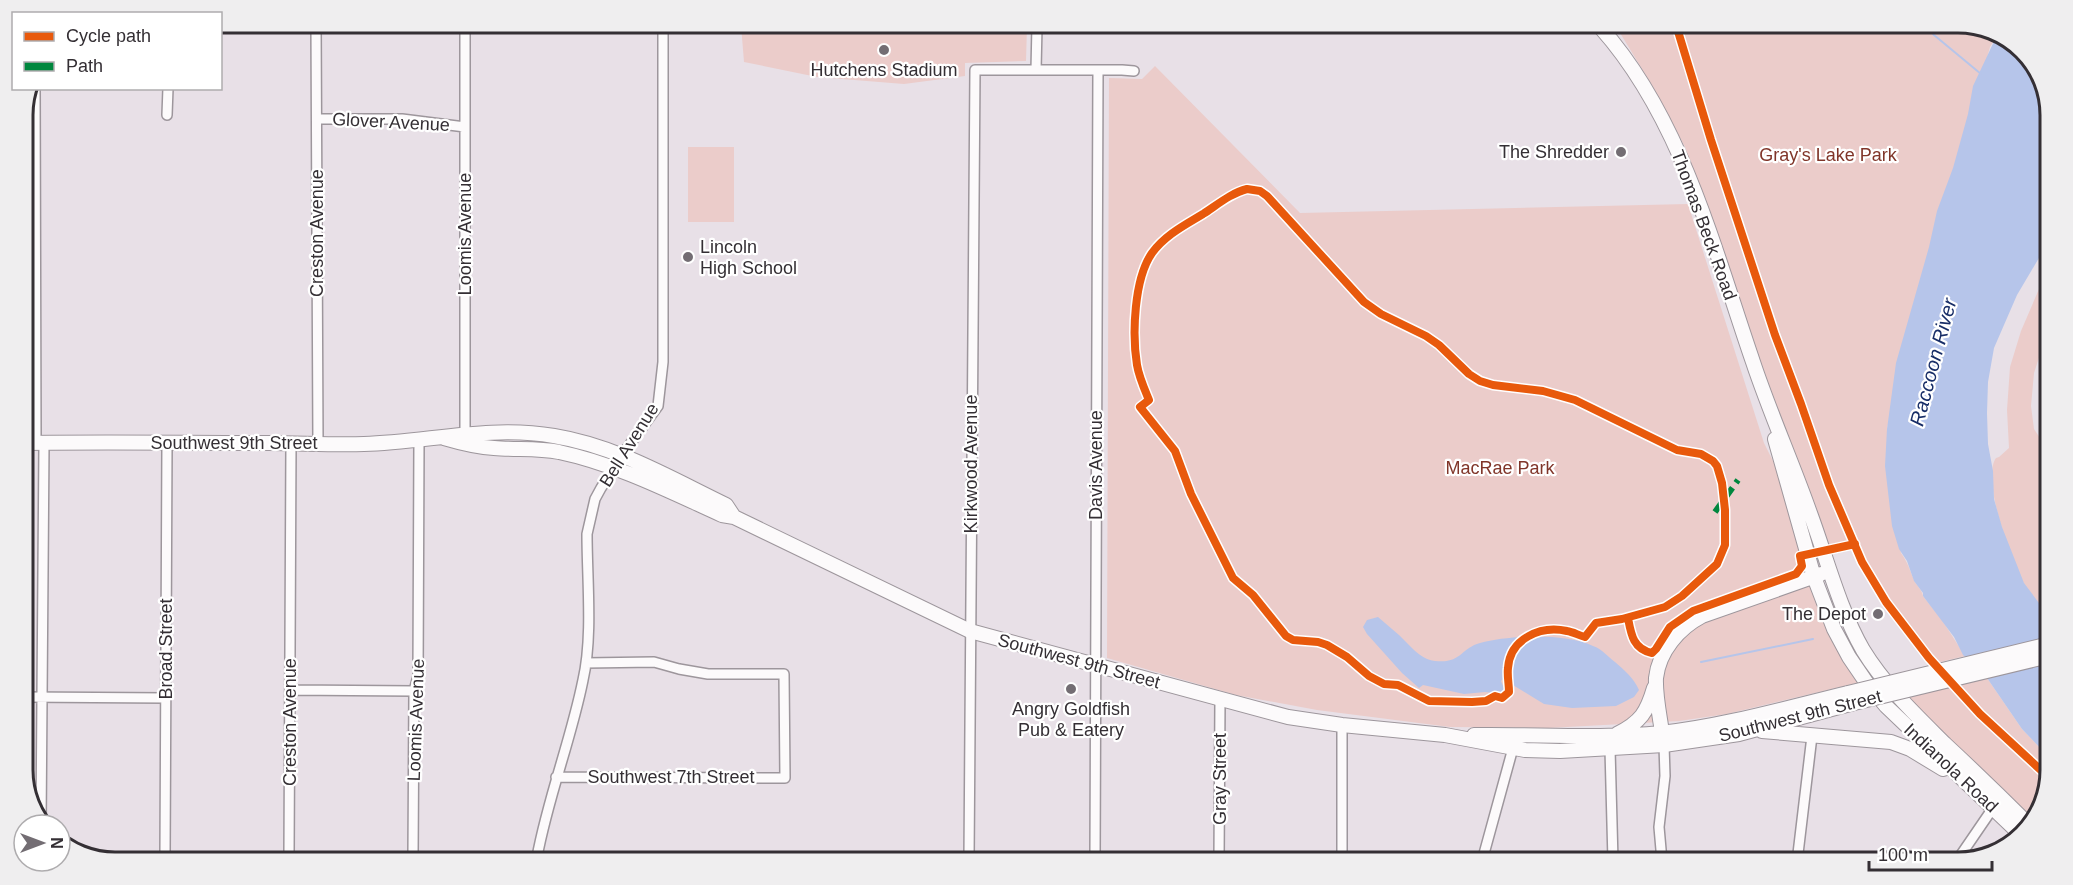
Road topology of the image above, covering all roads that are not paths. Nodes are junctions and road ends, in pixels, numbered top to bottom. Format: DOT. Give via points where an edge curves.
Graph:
graph roads {
  1 [pos="316,33"];
  2 [pos="465,33"];
  3 [pos="663,33"];
  4 [pos="1037,33"];
  5 [pos="1605,33"];
  6 [pos="1036,70"];
  7 [pos="1098,70"];
  8 [pos="1134,71"];
  9 [pos="168,90"];
  10 [pos="35,100"];
  11 [pos="167,115"];
  12 [pos="316,119"];
  13 [pos="465,127"];
  14 [pos="1766,402"];
  15 [pos="465,439"];
  16 [pos="419,440"];
  17 [pos="34,443"];
  18 [pos="167,443"];
  19 [pos="291,443"];
  20 [pos="318,443"];
  21 [pos="618,461"];
  22 [pos="1830,571"];
  23 [pos="1814,577"];
  24 [pos="970,631"];
  25 [pos="2040,646"];
  26 [pos="2040,658"];
  27 [pos="586,663"];
  28 [pos="1095,666"];
  29 [pos="1656,680"];
  30 [pos="290,690"];
  31 [pos="414,691"];
  32 [pos="33,697"];
  33 [pos="42,697"];
  34 [pos="166,698"];
  35 [pos="1851,698"];
  36 [pos="1220,699"];
  37 [pos="1342,725"];
  38 [pos="1752,731"];
  39 [pos="1445,735"];
  40 [pos="1592,736"];
  41 [pos="1812,736"];
  42 [pos="1663,739"];
  43 [pos="1513,748"];
  44 [pos="1610,749"];
  45 [pos="556,777"];
  46 [pos="1970,786"];
  47 [pos="1997,803"];
  48 [pos="41,806"];
  49 [pos="2023,820"];
  50 [pos="2016,828"];
  51 [pos="165,852"];
  52 [pos="289,852"];
  53 [pos="413,852"];
  54 [pos="538,852"];
  55 [pos="969,852"];
  56 [pos="1095,852"];
  57 [pos="1219,852"];
  58 [pos="1342,852"];
  59 [pos="1484,852"];
  60 [pos="1613,852"];
  61 [pos="1661,852"];
  62 [pos="1798,852"];
  63 [pos="1963,852"];
  1 -- 12 [label="street, Creston Avenue"];
  2 -- 13 [label="street, Loomis Avenue"];
  3 -- 21 [label="street, Bell Avenue" via="663,362 658,406"];
  4 -- 6 [label="street"];
  5 -- 14 [label="main road, Thomas Beck Road" via="1639,80 1668,131 1696,196"];
  6 -- 7 [label="street"];
  6 -- 24 [label="street, Kirkwood Avenue" via="975,70"];
  7 -- 8 [label="street"];
  7 -- 28 [label="street, Davis Avenue"];
  9 -- 11 [label="street"];
  10 -- 17 [label="street"];
  12 -- 13 [label="street, Glover Avenue" via="402,119"];
  12 -- 20 [label="street, Creston Avenue"];
  13 -- 15 [label="street, Loomis Avenue"];
  14 -- 22 [label="main road, Thomas Beck Road" via="1785,443"];
  14 -- 23 [label="main road, Thomas Beck Road"];
  15 -- 16 [label="main road, Southwest 9th Street"];
  15 -- 21 [label="main road, Southwest 9th Street" via="520,432 554,436 587,443"];
  16 -- 20 [label="main road, Southwest 9th Street"];
  16 -- 31 [label="street, Loomis Avenue" via="418,676"];
  17 -- 18 [label="main road, Southwest 9th Street"];
  17 -- 33 [label="street"];
  18 -- 19 [label="main road, Southwest 9th Street"];
  18 -- 34 [label="street, Broad Street"];
  19 -- 20 [label="main road, Southwest 9th Street"];
  19 -- 30 [label="street, Creston Avenue"];
  21 -- 24 [label="main road, Southwest 9th Street" via="726,505 734,517"];
  21 -- 27 [label="street, Bell Avenue" via="597,496 589,522"];
  22 -- 23 [label="main road"];
  22 -- 47 [label="main road, Indianola Road" via="1851,627 1880,675"];
  23 -- 29 [label="main road" via="1692,621 1671,642"];
  23 -- 46 [label="main road, Indianola Road" via="1834,629 1866,682"];
  24 -- 28 [label="main road, Southwest 9th Street"];
  24 -- 55 [label="street, Kirkwood Avenue"];
  25 -- 35 [label="main road, Southwest 9th Street, bridge"];
  26 -- 35 [label="main road, Southwest 9th Street, bridge"];
  27 -- 45 [label="street, Bell Avenue"];
  27 -- 45 [label="street, Southwest 7th Street" via="654,662 708,674 784,674 785,778"];
  28 -- 36 [label="main road, Southwest 9th Street"];
  28 -- 56 [label="street, Davis Avenue"];
  29 -- 40 [label="main road" via="1649,706 1632,726 1613,736"];
  29 -- 42 [label="main road"];
  30 -- 31 [label="street"];
  30 -- 52 [label="street, Creston Avenue"];
  31 -- 53 [label="street, Loomis Avenue"];
  32 -- 33 [label="street"];
  33 -- 34 [label="street"];
  33 -- 48 [label="street"];
  34 -- 51 [label="street, Broad Street"];
  35 -- 38 [label="main road, Southwest 9th Street"];
  35 -- 42 [label="main road, Southwest 9th Street"];
  36 -- 37 [label="main road, Southwest 9th Street" via="1288,717"];
  36 -- 57 [label="street, Gray Street"];
  37 -- 39 [label="main road, Southwest 9th Street"];
  37 -- 58 [label="street"];
  38 -- 41 [label="main road"];
  38 -- 42 [label="main road, Southwest 9th Street"];
  39 -- 40 [label="main road, Southwest 9th Street"];
  39 -- 43 [label="main road, Southwest 9th Street"];
  40 -- 42 [label="main road, Southwest 9th Street"];
  41 -- 46 [label="main road" via="1891,742 1910,749"];
  41 -- 62 [label="street"];
  42 -- 44 [label="main road, Southwest 9th Street"];
  42 -- 61 [label="street"];
  43 -- 44 [label="main road, Southwest 9th Street"];
  43 -- 59 [label="street"];
  44 -- 60 [label="street"];
  45 -- 54 [label="street, Bell Avenue"];
  46 -- 47 [label="main road, Indianola Road"];
  47 -- 49 [label="main road, Indianola Road"];
  47 -- 50 [label="main road, Indianola Road"];
  47 -- 63 [label="street"];
}
